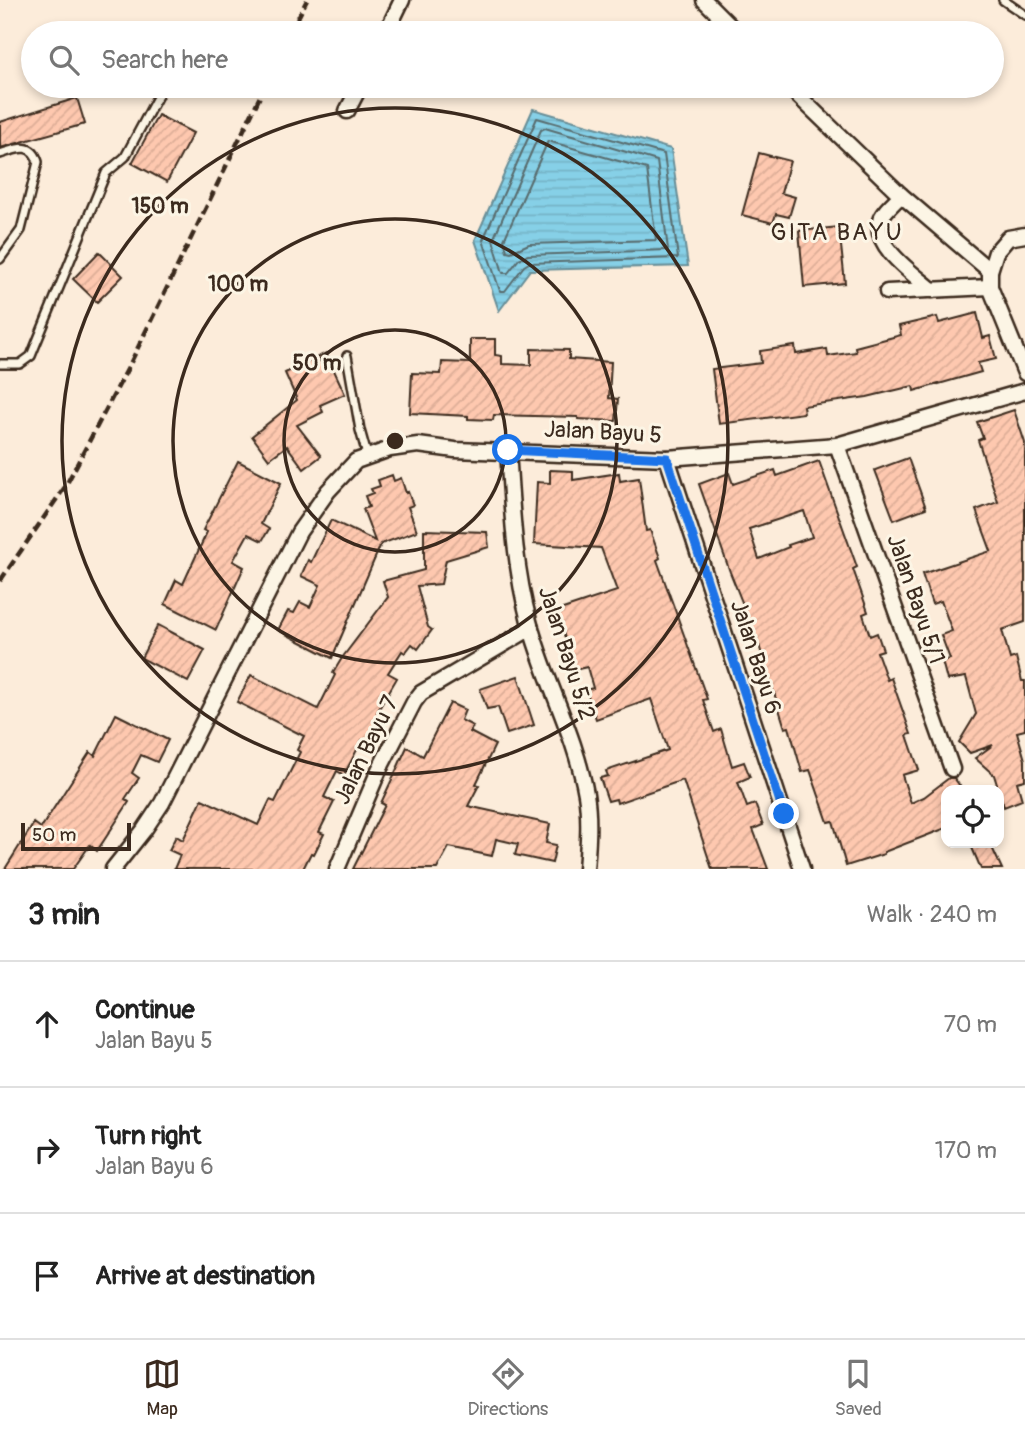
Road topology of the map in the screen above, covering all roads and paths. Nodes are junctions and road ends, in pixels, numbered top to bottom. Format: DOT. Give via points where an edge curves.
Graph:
graph roads {
  1 [pos="402,0"];
  2 [pos="704,0"];
  3 [pos="1003,0"];
  4 [pos="1025,15"];
  5 [pos="392,21"];
  6 [pos="725,21"];
  7 [pos="156,98"];
  8 [pos="354,98"];
  9 [pos="800,98"];
  10 [pos="347,111"];
  11 [pos="0,154"];
  12 [pos="901,195"];
  13 [pos="1025,234"];
  14 [pos="0,259"];
  15 [pos="990,271"];
  16 [pos="990,287"];
  17 [pos="932,290"];
  18 [pos="887,292"];
  19 [pos="347,356"];
  20 [pos="0,364"];
  21 [pos="1024,365"];
  22 [pos="1025,391"];
  23 [pos="837,444"];
  24 [pos="508,450"];
  25 [pos="367,455"];
  26 [pos="667,458"];
  27 [pos="531,628"];
  28 [pos="952,769"];
  29 [pos="113,869"];
  30 [pos="337,869"];
  31 [pos="586,869"];
  32 [pos="802,869"];
  1 -- 5 [label="street"];
  2 -- 6 [label="street"];
  3 -- 4 [label="lane"];
  7 -- 20 [label="lane" via="125,156 106,173 31,356 20,364"];
  8 -- 10 [label="street"];
  9 -- 12 [label="street"];
  11 -- 14 [label="lane" via="22,147 30,149 38,162 20,230"];
  12 -- 15 [label="street"];
  12 -- 17 [label="street" via="880,218 879,230 885,247"];
  13 -- 15 [label="street" via="1008,238 996,252"];
  15 -- 16 [label="street"];
  16 -- 17 [label="street"];
  16 -- 21 [label="street"];
  17 -- 18 [label="street"];
  19 -- 25 [label="lane"];
  22 -- 23 [label="street, Jalan Bayu 5"];
  23 -- 26 [label="street, Jalan Bayu 5"];
  23 -- 28 [label="street, Jalan Bayu 5/1"];
  24 -- 25 [label="street, Jalan Bayu 5" via="418,445"];
  24 -- 26 [label="street, Jalan Bayu 5"];
  24 -- 27 [label="street, Jalan Bayu 5/2" via="518,572"];
  25 -- 29 [label="street, Jalan Bayu 5" via="328,491 299,532 162,803"];
  26 -- 32 [label="street, Jalan Bayu 6"];
  27 -- 30 [label="street, Jalan Bayu 7" via="414,702"];
  27 -- 31 [label="street, Jalan Bayu 5/2" via="568,726 586,795"];
}
